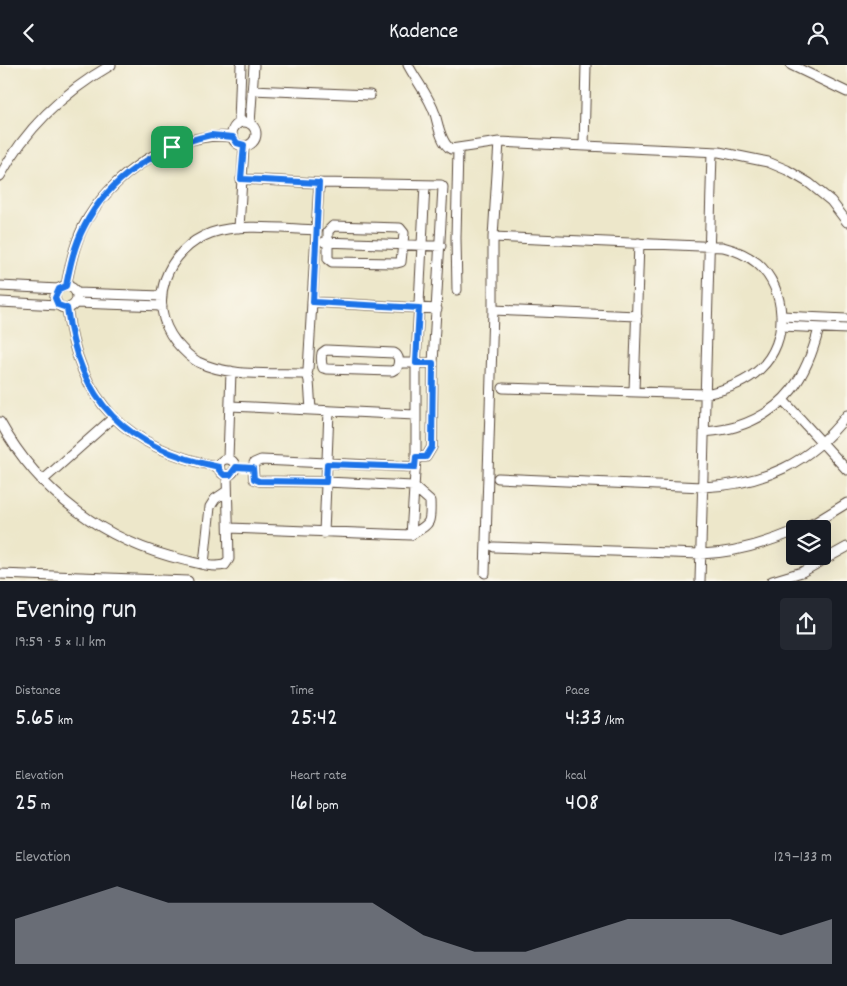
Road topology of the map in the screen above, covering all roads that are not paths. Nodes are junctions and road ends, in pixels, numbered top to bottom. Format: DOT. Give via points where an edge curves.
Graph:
graph roads {
  1 [pos="110,65"];
  2 [pos="241,65"];
  3 [pos="254,65"];
  4 [pos="408,65"];
  5 [pos="586,65"];
  6 [pos="791,65"];
  7 [pos="808,65"];
  8 [pos="818,77"];
  9 [pos="252,90"];
  10 [pos="847,92"];
  11 [pos="370,95"];
  12 [pos="240,123"];
  13 [pos="250,124"];
  14 [pos="233,137"];
  15 [pos="499,142"];
  16 [pos="244,145"];
  17 [pos="584,146"];
  18 [pos="458,149"];
  19 [pos="712,152"];
  20 [pos="0,176"];
  21 [pos="241,179"];
  22 [pos="319,183"];
  23 [pos="425,185"];
  24 [pos="847,222"];
  25 [pos="239,228"];
  26 [pos="317,230"];
  27 [pos="493,237"];
  28 [pos="316,242"];
  29 [pos="328,243"];
  30 [pos="639,243"];
  31 [pos="710,245"];
  32 [pos="403,246"];
  33 [pos="422,246"];
  34 [pos="441,246"];
  35 [pos="0,286"];
  36 [pos="62,288"];
  37 [pos="457,290"];
  38 [pos="76,298"];
  39 [pos="162,301"];
  40 [pos="0,302"];
  41 [pos="313,302"];
  42 [pos="62,306"];
  43 [pos="419,308"];
  44 [pos="437,309"];
  45 [pos="494,310"];
  46 [pos="637,316"];
  47 [pos="847,319"];
  48 [pos="781,321"];
  49 [pos="819,328"];
  50 [pos="847,329"];
  51 [pos="321,358"];
  52 [pos="309,359"];
  53 [pos="399,363"];
  54 [pos="416,363"];
  55 [pos="433,363"];
  56 [pos="231,371"];
  57 [pos="307,373"];
  58 [pos="503,388"];
  59 [pos="634,391"];
  60 [pos="705,394"];
  61 [pos="783,400"];
  62 [pos="230,406"];
  63 [pos="311,410"];
  64 [pos="329,411"];
  65 [pos="415,415"];
  66 [pos="847,415"];
  67 [pos="114,417"];
  68 [pos="0,422"];
  69 [pos="704,432"];
  70 [pos="823,444"];
  71 [pos="228,458"];
  72 [pos="416,462"];
  73 [pos="327,464"];
  74 [pos="219,467"];
  75 [pos="236,467"];
  76 [pos="253,468"];
  77 [pos="847,470"];
  78 [pos="227,475"];
  79 [pos="498,478"];
  80 [pos="42,481"];
  81 [pos="326,482"];
  82 [pos="413,486"];
  83 [pos="702,487"];
  84 [pos="227,491"];
  85 [pos="847,503"];
  86 [pos="819,520"];
  87 [pos="229,529"];
  88 [pos="324,533"];
  89 [pos="786,534"];
  90 [pos="411,535"];
  91 [pos="494,547"];
  92 [pos="847,547"];
  93 [pos="701,554"];
  94 [pos="204,564"];
  95 [pos="485,573"];
  96 [pos="0,574"];
  97 [pos="188,581"];
  98 [pos="700,581"];
  99 [pos="772,581"];
  1 -- 20 [label="street" via="52,107 20,144"];
  2 -- 12 [label="street"];
  3 -- 9 [label="street"];
  4 -- 18 [label="street" via="430,100 445,144 451,149"];
  5 -- 17 [label="street"];
  6 -- 8 [label="street"];
  7 -- 8 [label="street"];
  8 -- 10 [label="street"];
  9 -- 11 [label="street"];
  9 -- 13 [label="street"];
  12 -- 13 [label="street"];
  12 -- 14 [label="street" via="234,129"];
  13 -- 16 [label="street" via="256,130 255,139"];
  14 -- 16 [label="street"];
  14 -- 36 [label="street" via="211,135 193,139 172,147 127,173 95,207 83,227"];
  15 -- 17 [label="street"];
  15 -- 18 [label="street"];
  15 -- 27 [label="street"];
  16 -- 21 [label="street"];
  17 -- 19 [label="street"];
  18 -- 37 [label="street"];
  19 -- 24 [label="street" via="768,162 787,170 831,201"];
  19 -- 31 [label="street"];
  21 -- 22 [label="street"];
  21 -- 25 [label="street"];
  22 -- 23 [label="street"];
  22 -- 26 [label="street"];
  23 -- 33 [label="street"];
  23 -- 34 [label="street" via="443,187"];
  25 -- 26 [label="street"];
  25 -- 39 [label="street" via="196,239 178,254 164,281"];
  26 -- 28 [label="street"];
  27 -- 30 [label="street"];
  27 -- 45 [label="street"];
  28 -- 29 [label="street"];
  28 -- 41 [label="street"];
  29 -- 32 [label="street"];
  29 -- 32 [label="street" via="328,231 333,226 400,228 404,233"];
  29 -- 32 [label="street" via="328,259 341,262 401,262"];
  30 -- 31 [label="street"];
  30 -- 46 [label="street"];
  31 -- 48 [label="street" via="735,250 758,264 779,296"];
  31 -- 60 [label="street"];
  32 -- 33 [label="street"];
  33 -- 34 [label="street"];
  33 -- 43 [label="street"];
  34 -- 44 [label="street"];
  35 -- 36 [label="street"];
  36 -- 38 [label="street" via="72,288"];
  36 -- 42 [label="street" via="55,295"];
  38 -- 39 [label="street"];
  38 -- 42 [label="street"];
  39 -- 56 [label="street" via="165,322 183,350 211,368"];
  40 -- 42 [label="street"];
  41 -- 43 [label="street"];
  41 -- 52 [label="street"];
  42 -- 67 [label="street" via="79,363 98,398"];
  43 -- 44 [label="street"];
  43 -- 54 [label="street"];
  44 -- 55 [label="street"];
  45 -- 46 [label="street"];
  45 -- 95 [label="street"];
  46 -- 59 [label="street"];
  47 -- 48 [label="street"];
  48 -- 49 [label="street"];
  48 -- 60 [label="street" via="778,341 762,368 725,390"];
  49 -- 50 [label="street"];
  49 -- 61 [label="street" via="807,367"];
  51 -- 52 [label="street"];
  51 -- 53 [label="street" via="327,369 392,371"];
  51 -- 53 [label="street" via="326,350 394,353"];
  52 -- 57 [label="street"];
  53 -- 54 [label="street"];
  54 -- 55 [label="street"];
  54 -- 65 [label="street"];
  55 -- 72 [label="street" via="432,447 426,457"];
  56 -- 57 [label="street"];
  56 -- 62 [label="street"];
  57 -- 63 [label="street"];
  58 -- 59 [label="street"];
  59 -- 60 [label="street"];
  60 -- 69 [label="street"];
  61 -- 69 [label="street" via="760,417 733,428"];
  61 -- 70 [label="street"];
  62 -- 63 [label="street"];
  62 -- 71 [label="street"];
  63 -- 64 [label="street"];
  64 -- 65 [label="street"];
  64 -- 73 [label="street"];
  65 -- 72 [label="street"];
  66 -- 70 [label="street"];
  67 -- 74 [label="street" via="155,447 191,461"];
  67 -- 80 [label="street"];
  68 -- 80 [label="street" via="23,459"];
  69 -- 83 [label="street"];
  70 -- 77 [label="street"];
  70 -- 83 [label="street" via="789,467 768,476 726,486"];
  71 -- 74 [label="street" via="221,461"];
  71 -- 75 [label="street"];
  72 -- 73 [label="street"];
  72 -- 82 [label="street"];
  73 -- 76 [label="street" via="261,460 254,463"];
  73 -- 81 [label="street"];
  74 -- 78 [label="street" via="221,473"];
  75 -- 76 [label="street"];
  75 -- 78 [label="street"];
  76 -- 81 [label="street" via="254,479 259,481"];
  78 -- 84 [label="street"];
  79 -- 83 [label="street"];
  80 -- 94 [label="street" via="100,528 135,545"];
  81 -- 82 [label="street"];
  81 -- 88 [label="street"];
  82 -- 90 [label="street"];
  82 -- 90 [label="street" via="430,501 430,519"];
  83 -- 93 [label="street"];
  84 -- 87 [label="street"];
  84 -- 94 [label="street" via="210,507"];
  85 -- 86 [label="street"];
  87 -- 88 [label="street"];
  87 -- 94 [label="street" via="229,559 216,567"];
  88 -- 90 [label="street"];
  89 -- 93 [label="street" via="742,549"];
  91 -- 93 [label="street"];
  92 -- 99 [label="street" via="802,572"];
  93 -- 98 [label="street"];
  96 -- 97 [label="street"];
}
